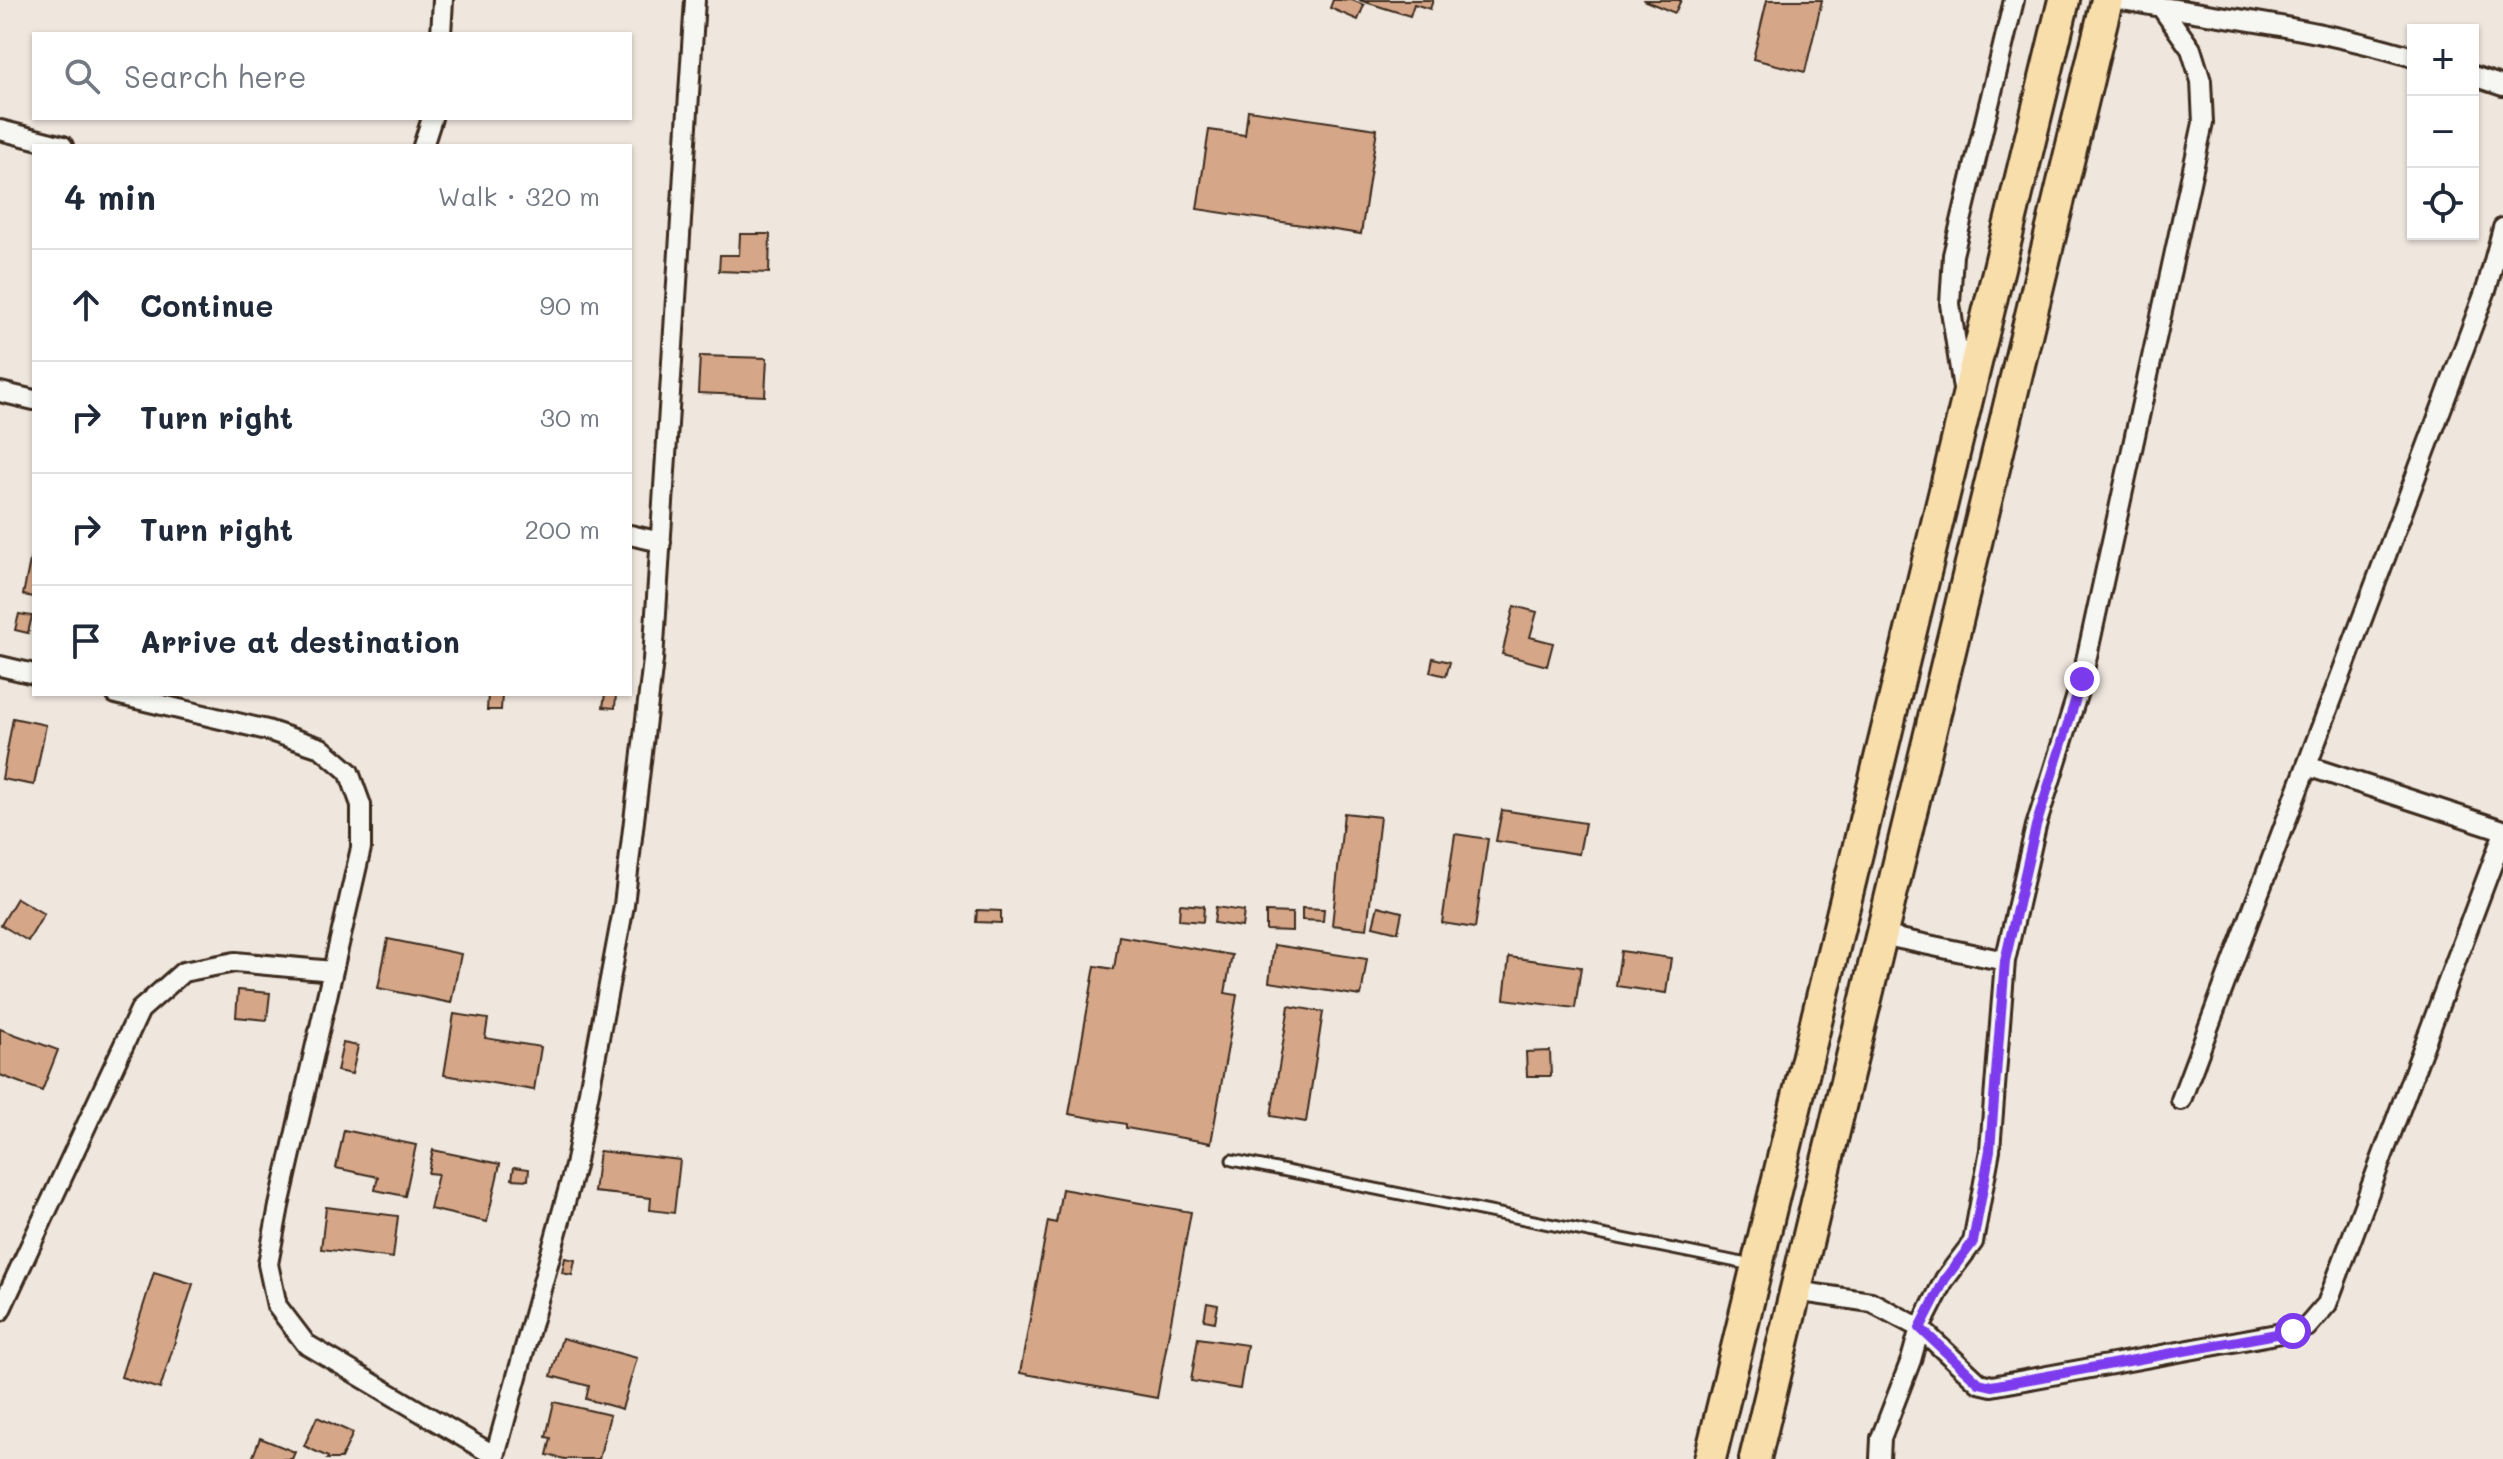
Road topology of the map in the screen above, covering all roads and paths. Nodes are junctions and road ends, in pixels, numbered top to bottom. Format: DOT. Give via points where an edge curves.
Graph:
graph roads {
  1 [pos="443,0"];
  2 [pos="695,0"];
  3 [pos="2014,0"];
  4 [pos="2064,0"];
  5 [pos="2107,0"];
  6 [pos="2122,0"];
  7 [pos="2161,7"];
  8 [pos="441,32"];
  9 [pos="2407,55"];
  10 [pos="2479,78"];
  11 [pos="2503,86"];
  12 [pos="431,120"];
  13 [pos="0,130"];
  14 [pos="55,144"];
  15 [pos="424,144"];
  16 [pos="2503,228"];
  17 [pos="2495,290"];
  18 [pos="0,392"];
  19 [pos="32,400"];
  20 [pos="1965,404"];
  21 [pos="632,535"];
  22 [pos="661,542"];
  23 [pos="0,666"];
  24 [pos="32,674"];
  25 [pos="124,696"];
  26 [pos="2307,766"];
  27 [pos="2503,833"];
  28 [pos="1881,935"];
  29 [pos="2005,961"];
  30 [pos="333,971"];
  31 [pos="2181,1100"];
  32 [pos="1232,1160"];
  33 [pos="1756,1266"];
  34 [pos="1795,1291"];
  35 [pos="0,1311"];
  36 [pos="1920,1328"];
  37 [pos="494,1457"];
  38 [pos="1710,1459"];
  39 [pos="1755,1459"];
  40 [pos="1880,1459"];
  1 -- 8 [label="street"];
  2 -- 22 [label="street"];
  3 -- 20 [label="street" via="1953,255 1950,304"];
  4 -- 20 [label="main road"];
  5 -- 28 [label="main road"];
  6 -- 7 [label="street"];
  7 -- 9 [label="street"];
  7 -- 29 [label="street" via="2191,49 2201,81 2203,123 2082,679 2036,826"];
  10 -- 11 [label="street"];
  12 -- 15 [label="street"];
  13 -- 14 [label="street"];
  16 -- 17 [label="street"];
  17 -- 26 [label="street"];
  18 -- 19 [label="street"];
  20 -- 33 [label="main road"];
  21 -- 22 [label="street"];
  22 -- 37 [label="street" via="653,660 624,905 575,1166"];
  23 -- 24 [label="street"];
  25 -- 30 [label="street" via="321,748 349,772 361,805 361,848"];
  26 -- 27 [label="street"];
  26 -- 31 [label="street"];
  27 -- 36 [label="street" via="2327,1304 2307,1327 1992,1386 1979,1383"];
  28 -- 29 [label="street"];
  28 -- 34 [label="main road"];
  29 -- 36 [label="street" via="1990,1150 1973,1242 1945,1279"];
  30 -- 35 [label="street" via="235,962 183,972 140,1010"];
  30 -- 37 [label="street" via="268,1264 277,1306 306,1344"];
  32 -- 33 [label="lane"];
  33 -- 38 [label="main road"];
  34 -- 36 [label="street" via="1871,1302"];
  34 -- 39 [label="main road"];
  36 -- 40 [label="street" via="1881,1438"];
}
